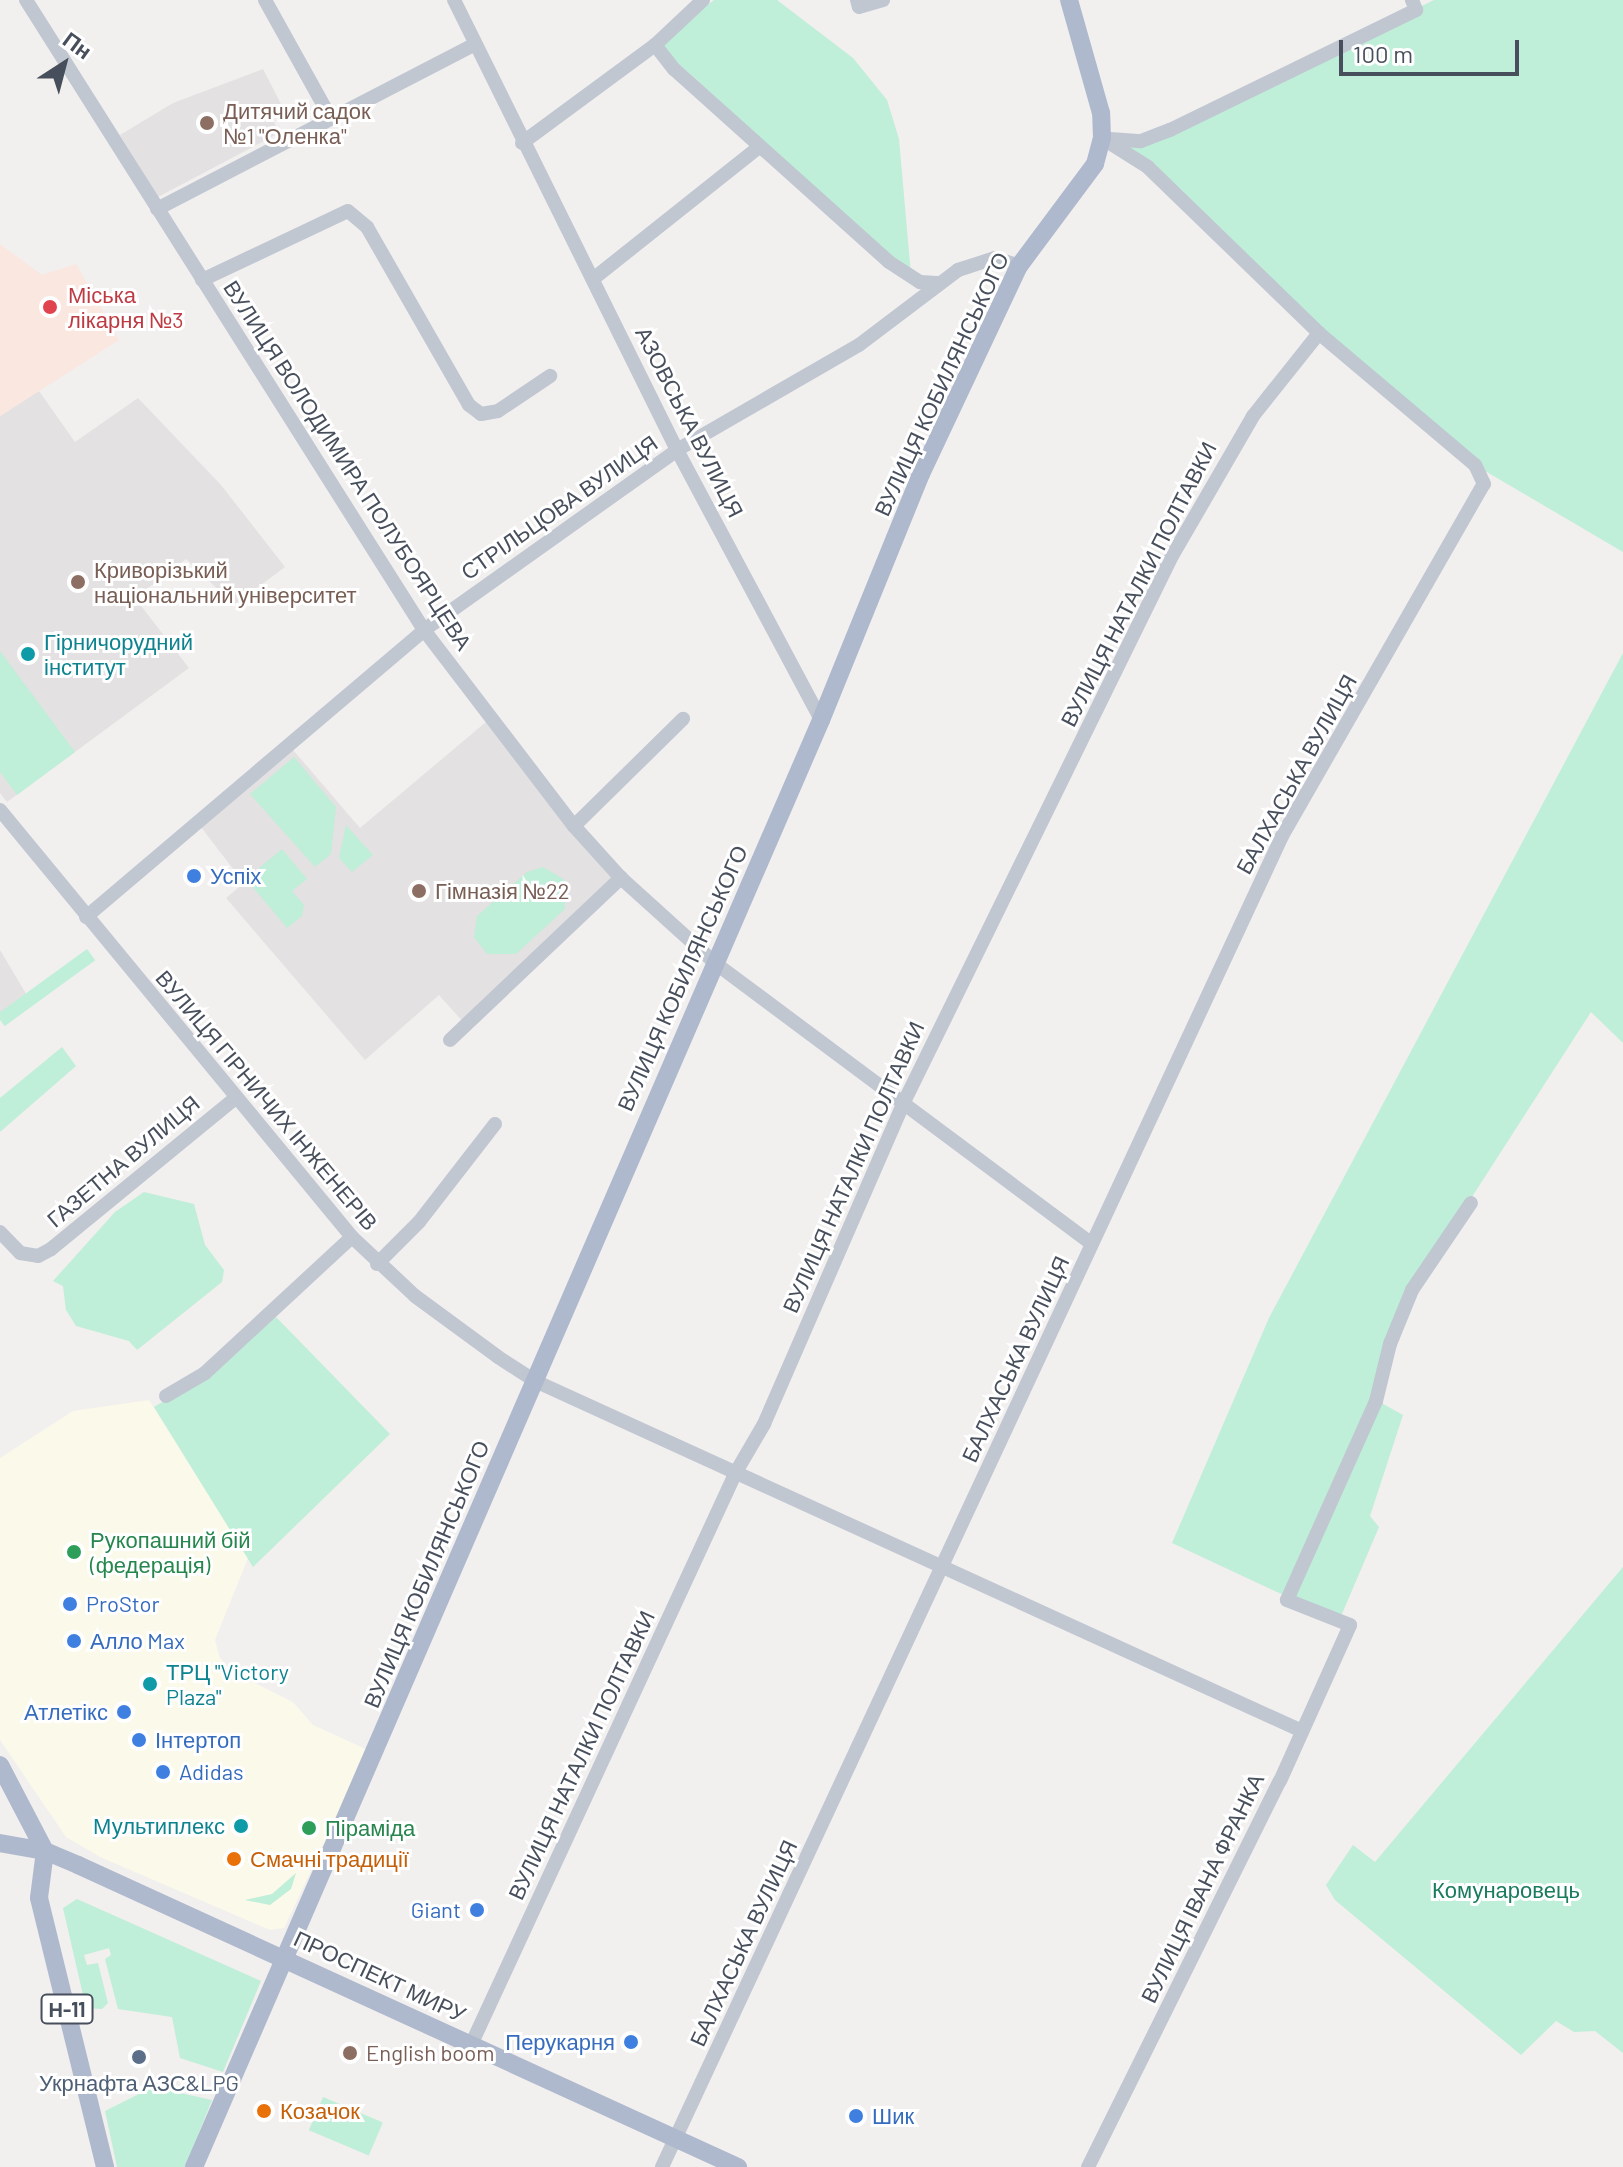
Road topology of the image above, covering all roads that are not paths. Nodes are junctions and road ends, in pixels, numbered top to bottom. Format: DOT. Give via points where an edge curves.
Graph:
graph roads {
  1 [pos="26,0"];
  2 [pos="265,0"];
  3 [pos="454,0"];
  4 [pos="703,0"];
  5 [pos="857,0"];
  6 [pos="883,0"];
  7 [pos="1069,0"];
  8 [pos="1414,5"];
  9 [pos="474,45"];
  10 [pos="655,45"];
  11 [pos="330,117"];
  12 [pos="1102,138"];
  13 [pos="522,143"];
  14 [pos="760,146"];
  15 [pos="157,209"];
  16 [pos="1019,266"];
  17 [pos="593,279"];
  18 [pos="202,280"];
  19 [pos="937,283"];
  20 [pos="1319,333"];
  21 [pos="550,376"];
  22 [pos="677,450"];
  23 [pos="424,630"];
  24 [pos="683,719"];
  25 [pos="821,720"];
  26 [pos="0,810"];
  27 [pos="574,826"];
  28 [pos="621,878"];
  29 [pos="86,917"];
  30 [pos="715,963"];
  31 [pos="450,1040"];
  32 [pos="234,1099"];
  33 [pos="904,1102"];
  34 [pos="495,1124"];
  35 [pos="1471,1203"];
  36 [pos="0,1232"];
  37 [pos="352,1237"];
  38 [pos="1092,1244"];
  39 [pos="377,1264"];
  40 [pos="535,1381"];
  41 [pos="166,1396"];
  42 [pos="736,1472"];
  43 [pos="946,1564"];
  44 [pos="1302,1731"];
  45 [pos="0,1765"];
  46 [pos="0,1843"];
  47 [pos="45,1851"];
  48 [pos="284,1958"];
  49 [pos="471,2045"];
  50 [pos="676,2138"];
  51 [pos="105,2167"];
  52 [pos="194,2167"];
  53 [pos="662,2167"];
  54 [pos="738,2167"];
  55 [pos="1088,2167"];
  1 -- 15 [label="street, ВУЛИЦЯ ВОЛОДИМИРА ПОЛУБОЯРЦЕВА" via="67,57"];
  2 -- 11 [label="street"];
  3 -- 9 [label="street, АЗОВСЬКА ВУЛИЦЯ"];
  4 -- 10 [label="street"];
  5 -- 6 [label="street" via="859,7"];
  7 -- 12 [label="main road" via="1101,113"];
  8 -- 12 [label="street" via="1170,130 1141,141"];
  9 -- 11 [label="street"];
  9 -- 13 [label="street, АЗОВСЬКА ВУЛИЦЯ"];
  10 -- 13 [label="street"];
  10 -- 14 [label="street" via="674,69"];
  11 -- 15 [label="street"];
  12 -- 16 [label="main road, ВУЛИЦЯ КОБИЛЯНСЬКОГО" via="1089,176"];
  12 -- 20 [label="street, БАЛХАСЬКА ВУЛИЦЯ" via="1148,167"];
  13 -- 17 [label="street, АЗОВСЬКА ВУЛИЦЯ"];
  14 -- 17 [label="street"];
  14 -- 19 [label="street" via="889,262 920,282"];
  15 -- 18 [label="street, ВУЛИЦЯ ВОЛОДИМИРА ПОЛУБОЯРЦЕВА"];
  16 -- 19 [label="street, СТРІЛЬЦОВА ВУЛИЦЯ" via="1005,259 979,260"];
  16 -- 25 [label="main road, ВУЛИЦЯ КОБИЛЯНСЬКОГО" via="921,474"];
  17 -- 22 [label="street, АЗОВСЬКА ВУЛИЦЯ"];
  18 -- 21 [label="street" via="348,211 367,227 469,405 481,414 498,411"];
  18 -- 23 [label="street, ВУЛИЦЯ ВОЛОДИМИРА ПОЛУБОЯРЦЕВА"];
  19 -- 22 [label="street, СТРІЛЬЦОВА ВУЛИЦЯ" via="859,345"];
  20 -- 33 [label="street, ВУЛИЦЯ НАТАЛКИ ПОЛТАВКИ" via="1253,416 1213,479"];
  20 -- 38 [label="street, БАЛХАСЬКА ВУЛИЦЯ" via="1475,465 1484,484 1282,836"];
  22 -- 23 [label="street, СТРІЛЬЦОВА ВУЛИЦЯ"];
  22 -- 25 [label="street, АЗОВСЬКА ВУЛИЦЯ"];
  23 -- 27 [label="street, ВУЛИЦЯ ВОЛОДИМИРА ПОЛУБОЯРЦЕВА"];
  23 -- 29 [label="street, СТРІЛЬЦОВА ВУЛИЦЯ"];
  24 -- 27 [label="street"];
  25 -- 30 [label="main road, ВУЛИЦЯ КОБИЛЯНСЬКОГО"];
  26 -- 29 [label="street, ВУЛИЦЯ ГІРНИЧИХ ІНЖЕНЕРІВ"];
  27 -- 28 [label="street, ВУЛИЦЯ ВОЛОДИМИРА ПОЛУБОЯРЦЕВА"];
  28 -- 30 [label="street, ВУЛИЦЯ ВОЛОДИМИРА ПОЛУБОЯРЦЕВА"];
  28 -- 31 [label="street"];
  29 -- 32 [label="street, ВУЛИЦЯ ГІРНИЧИХ ІНЖЕНЕРІВ"];
  30 -- 33 [label="street, ВУЛИЦЯ ВОЛОДИМИРА ПОЛУБОЯРЦЕВА"];
  30 -- 40 [label="main road, ВУЛИЦЯ КОБИЛЯНСЬКОГО"];
  32 -- 36 [label="street, ГАЗЕТНА ВУЛИЦЯ" via="51,1249 38,1256 20,1253"];
  32 -- 37 [label="street, ВУЛИЦЯ ГІРНИЧИХ ІНЖЕНЕРІВ"];
  33 -- 38 [label="street, ВУЛИЦЯ ВОЛОДИМИРА ПОЛУБОЯРЦЕВА"];
  33 -- 42 [label="street, ВУЛИЦЯ НАТАЛКИ ПОЛТАВКИ" via="764,1424"];
  34 -- 39 [label="street" via="419,1222"];
  35 -- 44 [label="street, ВУЛИЦЯ ІВАНА ФРАНКА" via="1412,1290 1390,1344 1376,1401 1287,1600 1350,1625"];
  37 -- 39 [label="street, ВУЛИЦЯ ГІРНИЧИХ ІНЖЕНЕРІВ"];
  37 -- 41 [label="street" via="205,1373"];
  38 -- 43 [label="street, БАЛХАСЬКА ВУЛИЦЯ"];
  39 -- 40 [label="street, ВУЛИЦЯ ГІРНИЧИХ ІНЖЕНЕРІВ"];
  40 -- 42 [label="street"];
  40 -- 48 [label="main road, ВУЛИЦЯ КОБИЛЯНСЬКОГО"];
  42 -- 43 [label="street"];
  42 -- 49 [label="street, ВУЛИЦЯ НАТАЛКИ ПОЛТАВКИ"];
  43 -- 44 [label="street"];
  43 -- 50 [label="street, БАЛХАСЬКА ВУЛИЦЯ"];
  44 -- 55 [label="street, ВУЛИЦЯ ІВАНА ФРАНКА"];
  45 -- 47 [label="main road"];
  46 -- 47 [label="main road, ПРОСПЕКТ МИРУ"];
  47 -- 48 [label="main road, ПРОСПЕКТ МИРУ"];
  47 -- 51 [label="main road, Н-11" via="39,1898"];
  48 -- 49 [label="main road, ПРОСПЕКТ МИРУ"];
  48 -- 52 [label="main road, ВУЛИЦЯ КОБИЛЯНСЬКОГО"];
  49 -- 50 [label="main road, ПРОСПЕКТ МИРУ"];
  50 -- 53 [label="street, БАЛХАСЬКА ВУЛИЦЯ"];
  50 -- 54 [label="main road, ПРОСПЕКТ МИРУ"];
}
